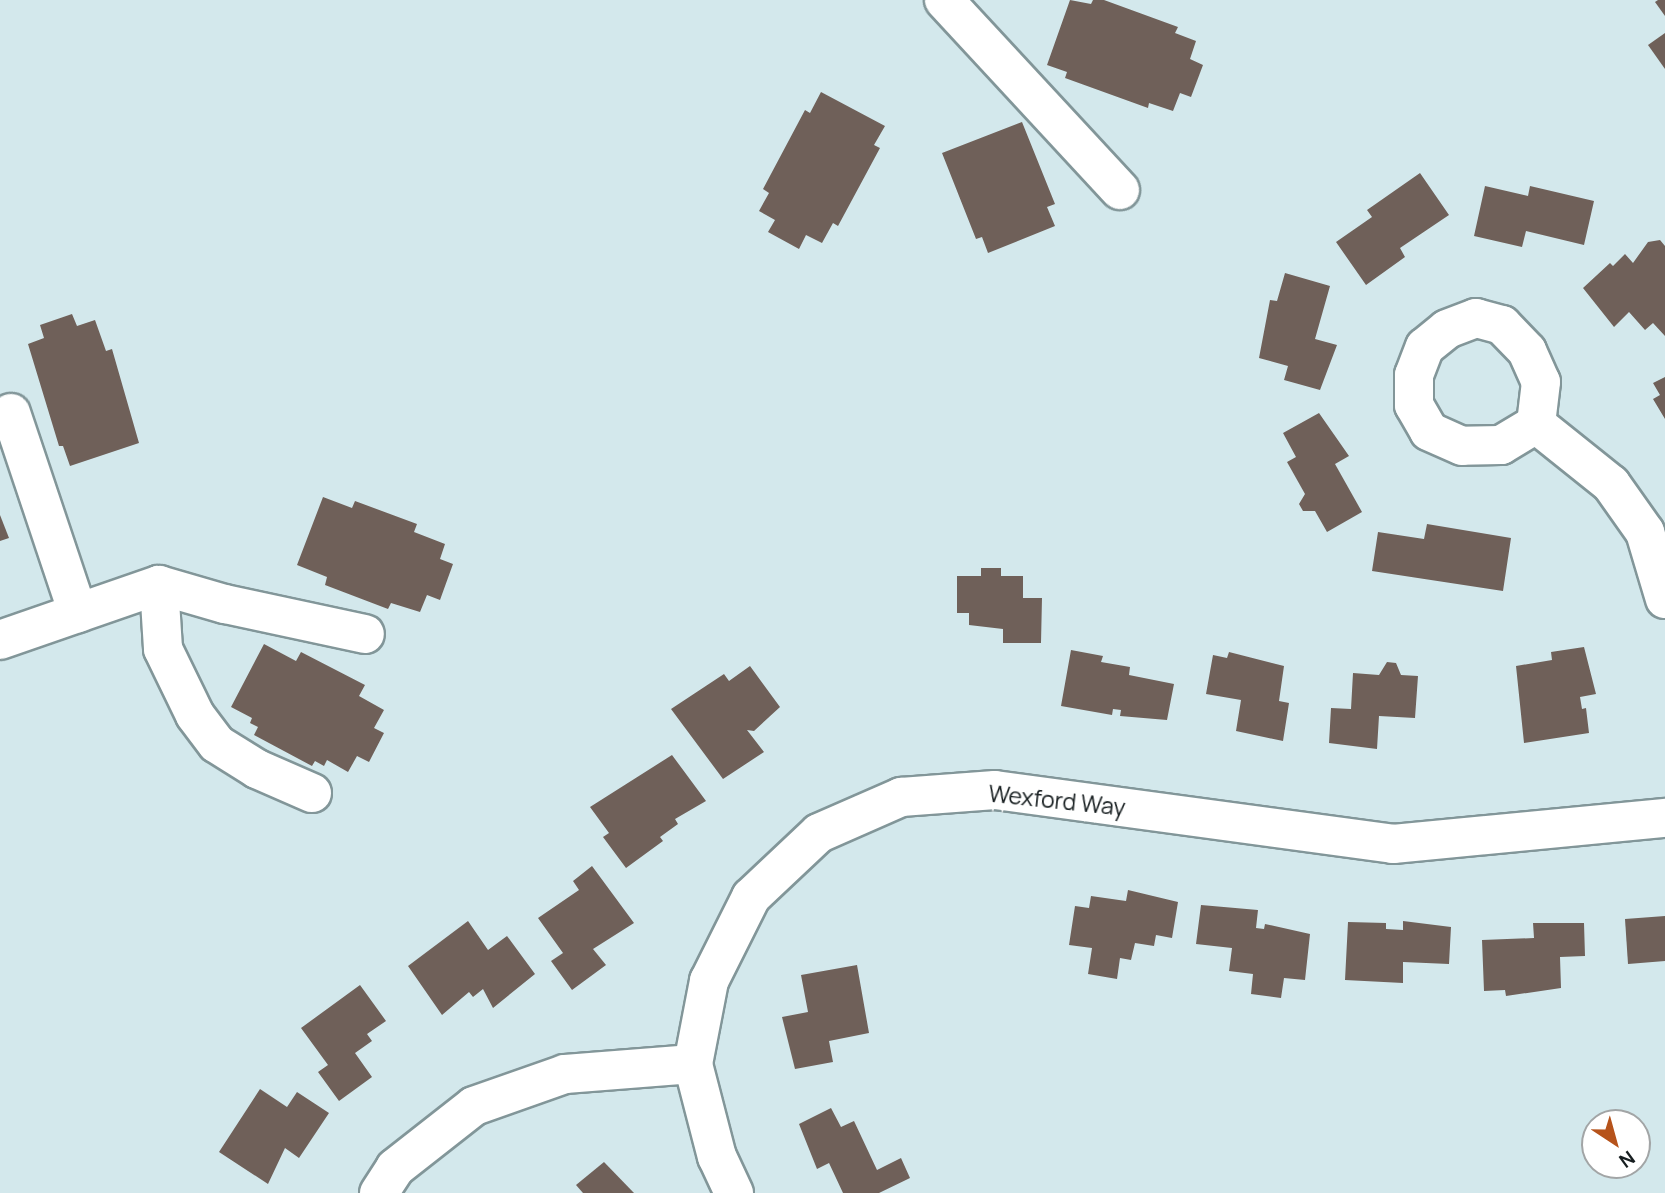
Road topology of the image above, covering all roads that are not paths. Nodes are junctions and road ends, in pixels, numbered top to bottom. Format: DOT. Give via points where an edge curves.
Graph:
graph roads {
  1 [pos="944,0"];
  2 [pos="1120,190"];
  3 [pos="11,413"];
  4 [pos="1536,424"];
  5 [pos="159,585"];
  6 [pos="1665,599"];
  7 [pos="78,613"];
  8 [pos="365,634"];
  9 [pos="0,640"];
  10 [pos="312,793"];
  11 [pos="1665,818"];
  12 [pos="693,1064"];
  13 [pos="379,1193"];
  14 [pos="734,1193"];
  1 -- 2 [label="street"];
  3 -- 7 [label="street"];
  4 -- 6 [label="street" via="1611,484 1645,532"];
  5 -- 7 [label="street"];
  5 -- 8 [label="street"];
  5 -- 10 [label="street" via="163,649 195,715 217,744 257,769"];
  7 -- 9 [label="street"];
  11 -- 12 [label="street, Wexford Way" via="1394,844 996,790 901,797 819,832 751,897 709,981"];
  12 -- 13 [label="street" via="565,1074 474,1106 395,1168"];
  12 -- 14 [label="street, Wexford Way" via="717,1157"];
}
